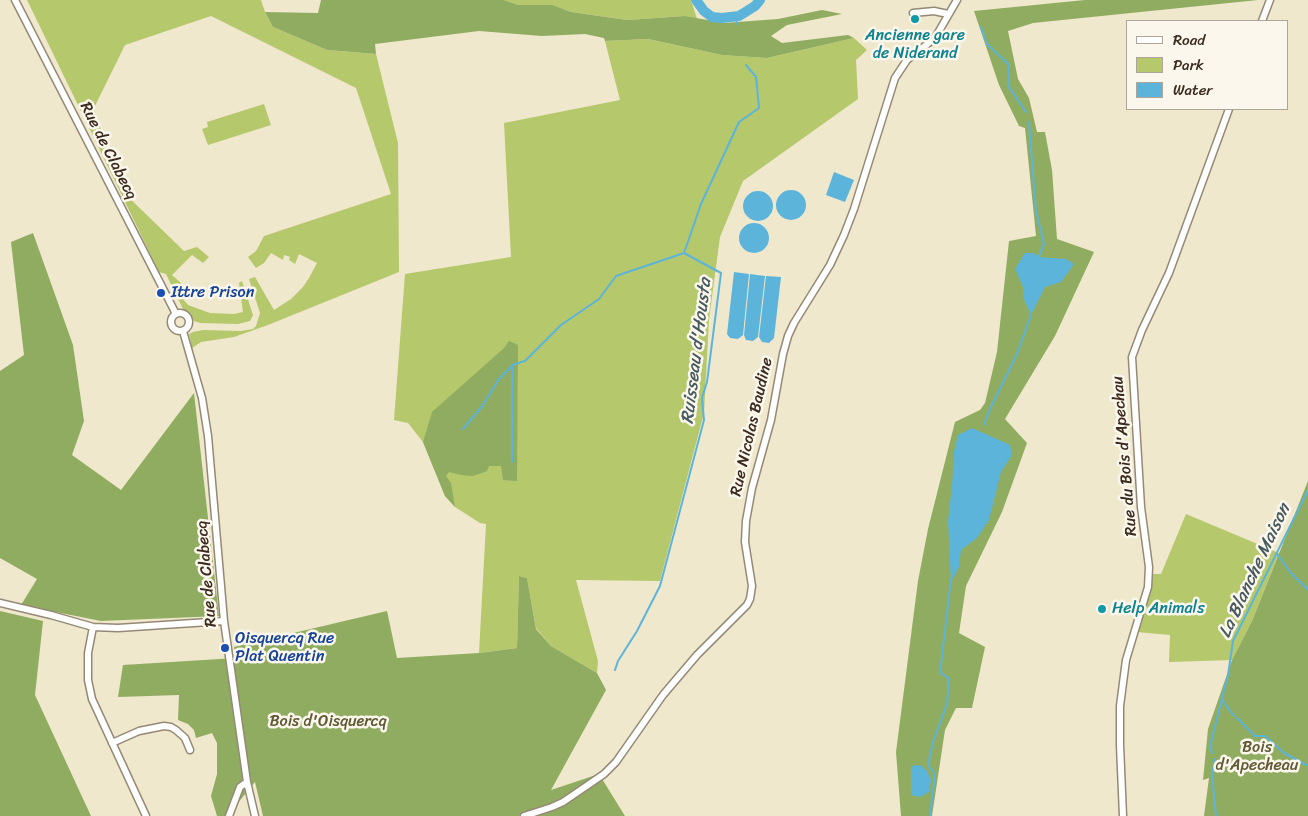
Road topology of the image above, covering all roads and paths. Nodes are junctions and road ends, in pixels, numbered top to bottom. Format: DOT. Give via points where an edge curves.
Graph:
graph roads {
  1 [pos="16,0"];
  2 [pos="958,0"];
  3 [pos="1270,0"];
  4 [pos="913,13"];
  5 [pos="948,14"];
  6 [pos="1262,20"];
  7 [pos="1229,110"];
  8 [pos="176,314"];
  9 [pos="183,331"];
  10 [pos="0,603"];
  11 [pos="224,621"];
  12 [pos="93,627"];
  13 [pos="112,743"];
  14 [pos="190,750"];
  15 [pos="247,782"];
  16 [pos="146,816"];
  17 [pos="229,816"];
  18 [pos="255,816"];
  19 [pos="524,816"];
  20 [pos="1123,816"];
  1 -- 8 [label="street, Rue de Clabecq"];
  2 -- 5 [label="street, Rue Nicolas Baudine"];
  3 -- 6 [label="street"];
  4 -- 5 [label="street" via="934,11"];
  5 -- 19 [label="street, Rue Nicolas Baudine" via="935,38 907,60 895,78 844,236 788,336 746,521 752,586 750,599 663,695 611,767 571,797"];
  7 -- 20 [label="street, Rue du Bois d'Apechau" via="1169,273 1132,358 1141,507 1149,567 1148,587 1124,672 1120,706"];
  8 -- 9 [label="street, Rue de Clabecq" via="170,324 174,329"];
  8 -- 9 [label="street, Rue de Clabecq" via="183,313 188,318 188,325"];
  9 -- 11 [label="street, Rue de Clabecq" via="197,378 208,436"];
  10 -- 12 [label="street"];
  11 -- 12 [label="street"];
  11 -- 15 [label="street, Rue de Clabecq"];
  12 -- 13 [label="street" via="88,653 88,680 92,699"];
  13 -- 14 [label="street" via="139,731 164,726 171,727 185,738"];
  13 -- 16 [label="street"];
  15 -- 17 [label="street" via="240,787"];
  15 -- 18 [label="street, Rue de Clabecq"];
}
